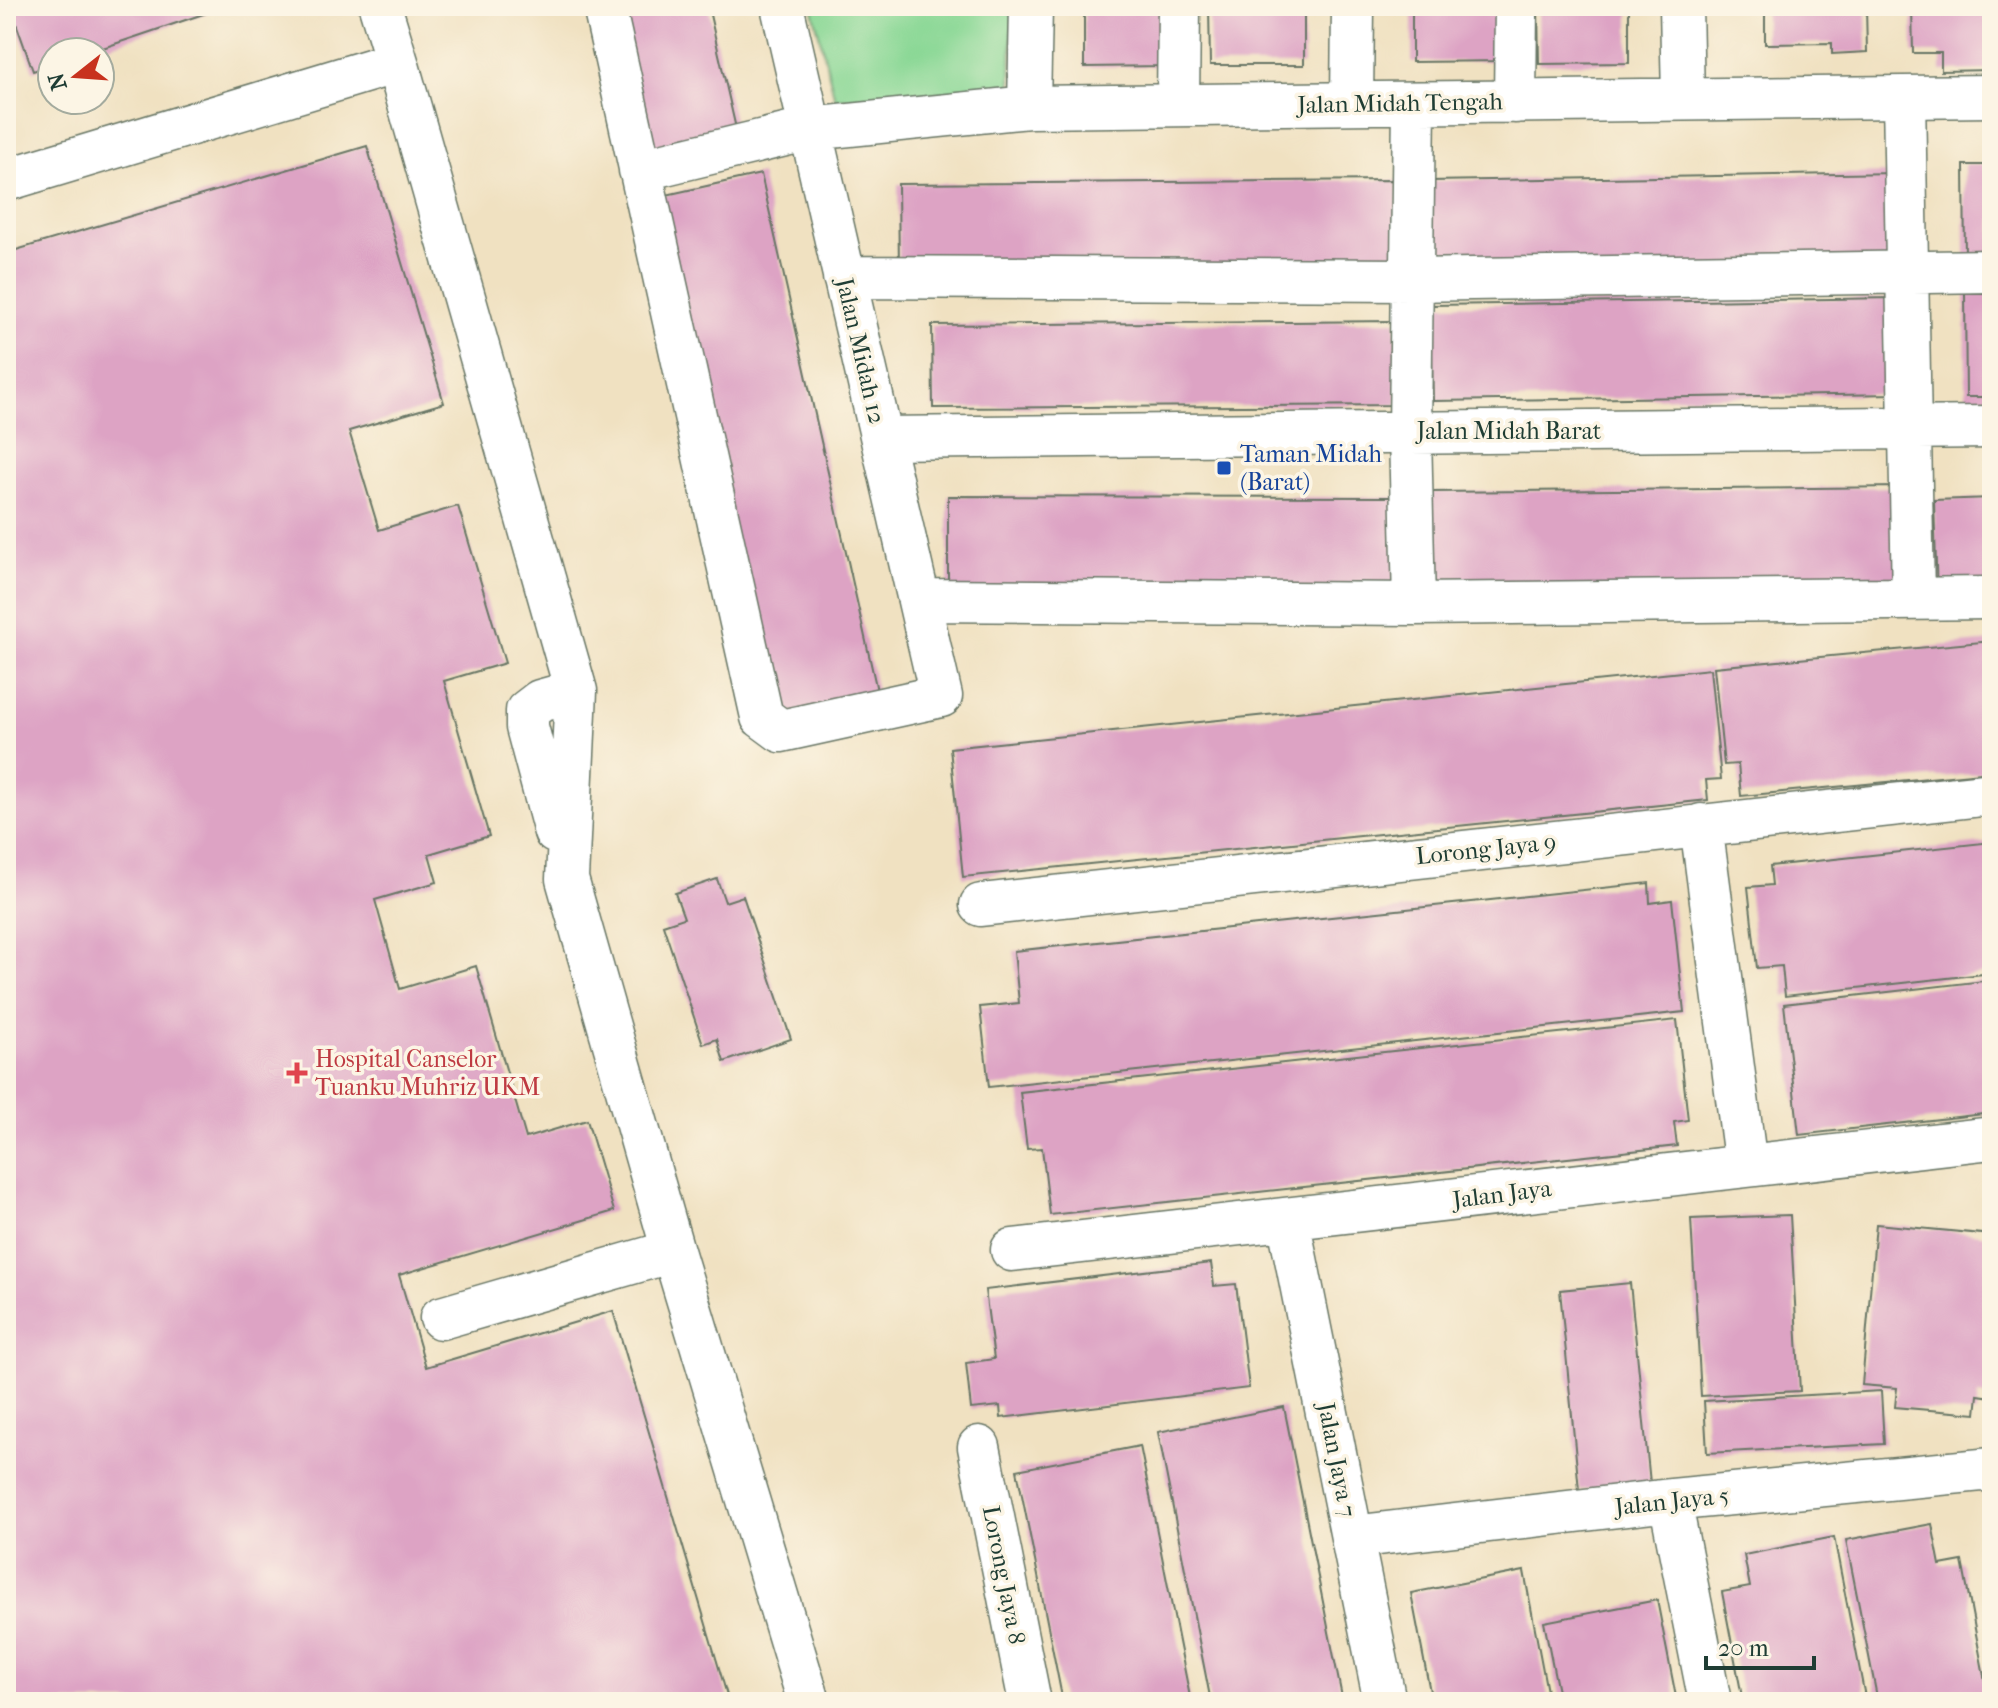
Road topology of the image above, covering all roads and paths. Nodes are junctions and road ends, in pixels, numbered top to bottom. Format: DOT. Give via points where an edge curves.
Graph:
graph roads {
  1 [pos="380,6"];
  2 [pos="604,6"];
  3 [pos="782,6"];
  4 [pos="1031,6"];
  5 [pos="1179,6"];
  6 [pos="1353,6"];
  7 [pos="1516,6"];
  8 [pos="1681,6"];
  9 [pos="397,62"];
  10 [pos="1992,96"];
  11 [pos="1904,97"];
  12 [pos="1683,99"];
  13 [pos="1515,102"];
  14 [pos="1352,103"];
  15 [pos="1414,103"];
  16 [pos="1178,105"];
  17 [pos="1029,107"];
  18 [pos="810,129"];
  19 [pos="640,170"];
  20 [pos="6,180"];
  21 [pos="1992,271"];
  22 [pos="1905,272"];
  23 [pos="844,277"];
  24 [pos="1411,280"];
  25 [pos="1992,427"];
  26 [pos="1911,428"];
  27 [pos="1410,432"];
  28 [pos="882,438"];
  29 [pos="1992,598"];
  30 [pos="1913,599"];
  31 [pos="919,600"];
  32 [pos="1414,604"];
  33 [pos="1992,794"];
  34 [pos="1701,825"];
  35 [pos="981,905"];
  36 [pos="1992,1138"];
  37 [pos="1746,1166"];
  38 [pos="1288,1219"];
  39 [pos="1012,1250"];
  40 [pos="673,1251"];
  41 [pos="441,1318"];
  42 [pos="979,1447"];
  43 [pos="1990,1479"];
  44 [pos="1670,1500"];
  45 [pos="1352,1537"];
  46 [pos="809,1702"];
  47 [pos="1030,1702"];
  48 [pos="1385,1702"];
  49 [pos="1710,1702"];
  1 -- 9 [label="street"];
  2 -- 19 [label="street"];
  3 -- 18 [label="street, Jalan Midah 12"];
  4 -- 17 [label="street"];
  5 -- 16 [label="street"];
  6 -- 14 [label="street"];
  7 -- 13 [label="street"];
  8 -- 12 [label="street"];
  9 -- 20 [label="street"];
  9 -- 40 [label="street" via="576,691 567,879"];
  10 -- 11 [label="street, Jalan Midah Tengah"];
  11 -- 12 [label="street, Jalan Midah Tengah"];
  11 -- 22 [label="street"];
  12 -- 13 [label="street, Jalan Midah Tengah"];
  13 -- 15 [label="street, Jalan Midah Tengah"];
  14 -- 15 [label="street, Jalan Midah Tengah"];
  14 -- 16 [label="street, Jalan Midah Tengah"];
  15 -- 24 [label="street"];
  16 -- 17 [label="street, Jalan Midah Tengah"];
  17 -- 18 [label="street, Jalan Midah Tengah"];
  18 -- 19 [label="street, Jalan Midah Tengah"];
  18 -- 23 [label="street, Jalan Midah 12"];
  19 -- 31 [label="street, Jalan Midah 12" via="762,717 781,731 941,696"];
  21 -- 22 [label="street"];
  22 -- 24 [label="street"];
  22 -- 26 [label="street"];
  23 -- 24 [label="street"];
  23 -- 28 [label="street, Jalan Midah 12"];
  24 -- 27 [label="street"];
  25 -- 26 [label="street, Jalan Midah Barat"];
  26 -- 27 [label="street, Jalan Midah Barat"];
  26 -- 30 [label="street"];
  27 -- 28 [label="street, Jalan Midah Barat"];
  27 -- 32 [label="street"];
  28 -- 31 [label="street, Jalan Midah 12"];
  29 -- 30 [label="street"];
  30 -- 32 [label="street"];
  31 -- 32 [label="street"];
  33 -- 34 [label="street, Lorong Jaya 9"];
  34 -- 35 [label="street, Lorong Jaya 9"];
  34 -- 37 [label="street"];
  36 -- 37 [label="street, Jalan Jaya"];
  37 -- 38 [label="street, Jalan Jaya"];
  38 -- 39 [label="street, Jalan Jaya"];
  38 -- 45 [label="street, Jalan Jaya 7"];
  40 -- 41 [label="street"];
  40 -- 46 [label="street"];
  42 -- 47 [label="street, Lorong Jaya 8"];
  43 -- 44 [label="street, Jalan Jaya 5"];
  44 -- 45 [label="street, Jalan Jaya 5"];
  44 -- 49 [label="street"];
  45 -- 48 [label="street, Jalan Jaya 7"];
}
